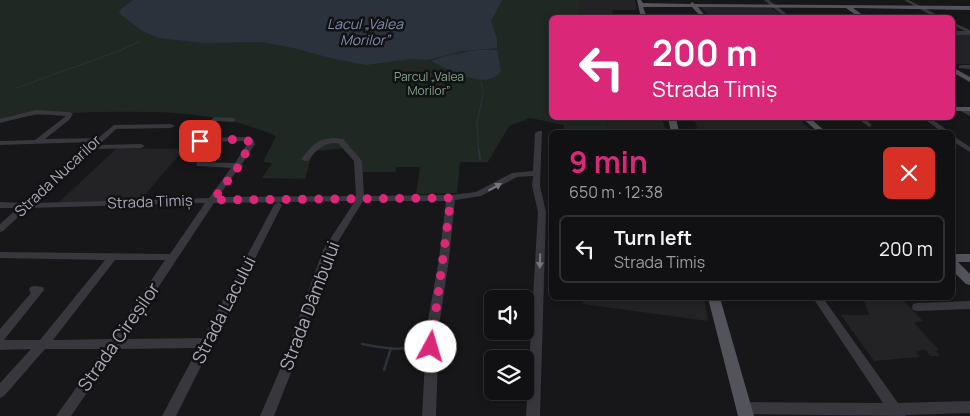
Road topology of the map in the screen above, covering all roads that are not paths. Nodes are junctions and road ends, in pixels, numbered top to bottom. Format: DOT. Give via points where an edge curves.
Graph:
graph roads {
  1 [pos="688,0"];
  2 [pos="766,0"];
  3 [pos="836,0"];
  4 [pos="906,0"];
  5 [pos="639,2"];
  6 [pos="693,5"];
  7 [pos="774,6"];
  8 [pos="847,7"];
  9 [pos="920,7"];
  10 [pos="970,8"];
  11 [pos="643,15"];
  12 [pos="702,15"];
  13 [pos="786,15"];
  14 [pos="860,15"];
  15 [pos="935,15"];
  16 [pos="955,25"];
  17 [pos="955,33"];
  18 [pos="970,33"];
  19 [pos="961,67"];
  20 [pos="970,67"];
  21 [pos="955,71"];
  22 [pos="970,80"];
  23 [pos="966,109"];
  24 [pos="970,114"];
  25 [pos="234,120"];
  26 [pos="808,120"];
  27 [pos="862,120"];
  28 [pos="929,120"];
  29 [pos="0,121"];
  30 [pos="171,126"];
  31 [pos="869,126"];
  32 [pos="820,130"];
  33 [pos="943,130"];
  34 [pos="539,134"];
  35 [pos="955,139"];
  36 [pos="98,140"];
  37 [pos="38,142"];
  38 [pos="0,143"];
  39 [pos="141,146"];
  40 [pos="90,148"];
  41 [pos="970,150"];
  42 [pos="305,158"];
  43 [pos="200,164"];
  44 [pos="239,166"];
  45 [pos="536,173"];
  46 [pos="451,198"];
  47 [pos="213,200"];
  48 [pos="360,200"];
  49 [pos="0,205"];
  50 [pos="28,205"];
  51 [pos="278,205"];
  52 [pos="547,211"];
  53 [pos="0,230"];
  54 [pos="0,255"];
  55 [pos="113,256"];
  56 [pos="173,257"];
  57 [pos="955,258"];
  58 [pos="970,258"];
  59 [pos="955,266"];
  60 [pos="970,281"];
  61 [pos="34,290"];
  62 [pos="715,300"];
  63 [pos="819,300"];
  64 [pos="970,305"];
  65 [pos="918,307"];
  66 [pos="0,337"];
  67 [pos="116,342"];
  68 [pos="208,343"];
  69 [pos="43,344"];
  70 [pos="0,345"];
  71 [pos="0,392"];
  72 [pos="970,408"];
  73 [pos="745,412"];
  74 [pos="897,413"];
  75 [pos="63,416"];
  76 [pos="169,416"];
  77 [pos="267,416"];
  78 [pos="429,416"];
  79 [pos="533,416"];
  1 -- 6 [label="main road"];
  2 -- 7 [label="street"];
  3 -- 8 [label="main road"];
  4 -- 9 [label="street"];
  5 -- 6 [label="main road"];
  5 -- 11 [label="main road"];
  6 -- 7 [label="main road"];
  6 -- 12 [label="main road"];
  7 -- 8 [label="main road"];
  7 -- 13 [label="street"];
  8 -- 9 [label="main road"];
  8 -- 14 [label="main road"];
  9 -- 10 [label="main road"];
  9 -- 15 [label="street"];
  16 -- 18 [label="street"];
  17 -- 18 [label="street"];
  19 -- 20 [label="street"];
  21 -- 22 [label="main road"];
  23 -- 24 [label="street"];
  25 -- 44 [label="street" via="215,119 198,138 202,141 250,141"];
  26 -- 32 [label="main road"];
  27 -- 31 [label="street"];
  28 -- 33 [label="street"];
  29 -- 37 [label="street" via="36,112 70,114"];
  30 -- 36 [label="street, Strada Nucarilor" via="117,126"];
  34 -- 45 [label="street"];
  35 -- 41 [label="street"];
  36 -- 37 [label="street"];
  36 -- 40 [label="street, Strada Nucarilor"];
  37 -- 38 [label="street"];
  39 -- 40 [label="street"];
  40 -- 50 [label="street, Strada Nucarilor"];
  42 -- 48 [label="street" via="321,142 340,141 358,161"];
  43 -- 44 [label="street"];
  44 -- 47 [label="street"];
  46 -- 45 [label="street, Strada Timiș, one-way" via="478,194 515,175"];
  45 -- 52 [label="street" via="537,194"];
  46 -- 48 [label="street, Strada Timiș"];
  46 -- 78 [label="street" via="432,333"];
  47 -- 48 [label="street, Strada Timiș"];
  47 -- 50 [label="street, Strada Timiș"];
  47 -- 56 [label="street, Strada Cireșilor"];
  48 -- 77 [label="street, Strada Dâmbului" via="328,250"];
  49 -- 50 [label="street, Strada Timiș"];
  50 -- 53 [label="street, Strada Nucarilor"];
  51 -- 68 [label="street, Strada Lacului"];
  52 -- 79 [label="street, one-way"];
  54 -- 55 [label="street, Strada Cireșilor"];
  55 -- 56 [label="street, Strada Cireșilor"];
  55 -- 69 [label="street"];
  56 -- 67 [label="street, Strada Cireșilor"];
  57 -- 58 [label="main road"];
  59 -- 60 [label="main road"];
  61 -- 66 [label="street" via="39,290"];
  62 -- 73 [label="main road"];
  63 -- 74 [label="street"];
  64 -- 65 [label="street"];
  67 -- 68 [label="street"];
  67 -- 69 [label="street"];
  67 -- 75 [label="street, Strada Cireșilor"];
  68 -- 76 [label="street, Strada Lacului"];
  69 -- 70 [label="street"];
  69 -- 71 [label="street"];
  72 -- 74 [label="street"];
  73 -- 74 [label="street"];
}
